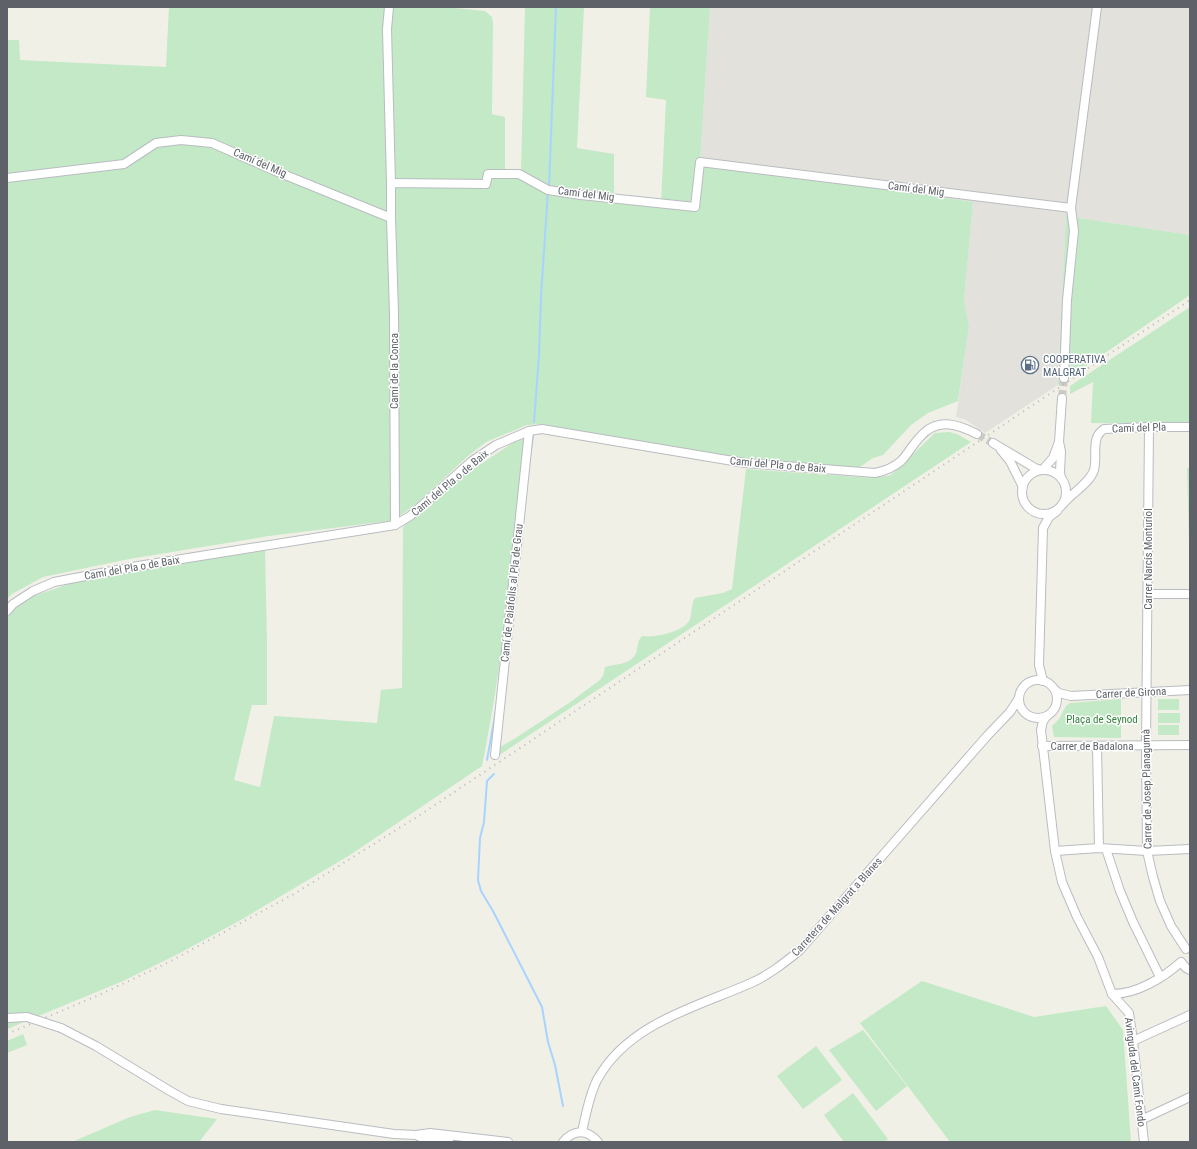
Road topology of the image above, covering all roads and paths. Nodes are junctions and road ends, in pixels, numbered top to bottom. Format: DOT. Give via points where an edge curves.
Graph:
graph roads {
  1 [pos="389,7"];
  2 [pos="1097,7"];
  3 [pos="7,178"];
  4 [pos="391,183"];
  5 [pos="1071,208"];
  6 [pos="391,218"];
  7 [pos="1064,378"];
  8 [pos="1062,398"];
  9 [pos="1149,427"];
  10 [pos="1190,427"];
  11 [pos="529,431"];
  12 [pos="977,434"];
  13 [pos="1059,442"];
  14 [pos="1043,470"];
  15 [pos="1062,480"];
  16 [pos="1082,486"];
  17 [pos="1023,487"];
  18 [pos="1063,504"];
  19 [pos="1033,511"];
  20 [pos="1057,511"];
  21 [pos="395,525"];
  22 [pos="1043,528"];
  23 [pos="1148,594"];
  24 [pos="1188,594"];
  25 [pos="7,611"];
  26 [pos="1039,665"];
  27 [pos="1032,681"];
  28 [pos="1043,681"];
  29 [pos="1055,690"];
  30 [pos="1190,690"];
  31 [pos="1147,692"];
  32 [pos="1071,696"];
  33 [pos="1019,698"];
  34 [pos="1057,704"];
  35 [pos="1010,712"];
  36 [pos="1025,713"];
  37 [pos="1032,717"];
  38 [pos="1046,717"];
  39 [pos="1041,730"];
  40 [pos="1190,745"];
  41 [pos="1042,746"];
  42 [pos="1097,746"];
  43 [pos="1146,746"];
  44 [pos="495,755"];
  45 [pos="1103,848"];
  46 [pos="1190,849"];
  47 [pos="1055,851"];
  48 [pos="1147,851"];
  49 [pos="1188,948"];
  50 [pos="1181,962"];
  51 [pos="1190,970"];
  52 [pos="1160,977"];
  53 [pos="1127,992"];
  54 [pos="1112,994"];
  55 [pos="1121,1003"];
  56 [pos="1190,1014"];
  57 [pos="7,1018"];
  58 [pos="1133,1042"];
  59 [pos="1190,1097"];
  60 [pos="1141,1120"];
  61 [pos="582,1132"];
  62 [pos="433,1134"];
  63 [pos="416,1135"];
  64 [pos="445,1142"];
  65 [pos="449,1142"];
  66 [pos="465,1142"];
  67 [pos="474,1142"];
  68 [pos="484,1142"];
  69 [pos="505,1142"];
  70 [pos="508,1142"];
  71 [pos="563,1142"];
  72 [pos="598,1142"];
  73 [pos="1144,1142"];
  1 -- 4 [label="street" via="387,29"];
  2 -- 5 [label="street"];
  3 -- 6 [label="street, Camí del Mig" via="124,164 156,144 181,140 212,142"];
  4 -- 5 [label="street, Camí del Mig" via="486,184 488,174 519,174 548,190 695,207 700,162"];
  4 -- 6 [label="street"];
  5 -- 7 [label="street" via="1074,231 1067,300"];
  6 -- 21 [label="street, Camí de la Conca"];
  8 -- 13 [label="street"];
  9 -- 10 [label="street, Camí del Pla"];
  9 -- 16 [label="street, Camí del Pla" via="1101,431 1095,442 1095,468"];
  9 -- 23 [label="street, Carrer Narcís Monturiol"];
  11 -- 12 [label="street, Camí del Pla o de Baix" via="542,429 744,464 875,473 888,470 901,461 920,437 934,427 956,424"];
  11 -- 21 [label="street, Camí del Pla o de Baix" via="496,445 472,461 410,516"];
  11 -- 44 [label="street, Camí de Palafolls al Pla de Grau"];
  13 -- 14 [label="street" via="1053,458"];
  13 -- 15 [label="street"];
  14 -- 15 [label="street" via="1054,472"];
  14 -- 17 [label="street" via="1030,476"];
  14 -- 17 [label="street" via="996,445 1010,461"];
  15 -- 16 [label="street"];
  15 -- 18 [label="street" via="1066,493"];
  16 -- 18 [label="street, Camí del Pla"];
  17 -- 19 [label="street" via="1024,501"];
  18 -- 20 [label="street"];
  19 -- 20 [label="street" via="1040,514"];
  19 -- 22 [label="street"];
  20 -- 22 [label="street"];
  21 -- 25 [label="street, Camí del Pla o de Baix" via="54,582 13,604"];
  22 -- 26 [label="street"];
  23 -- 24 [label="street"];
  23 -- 31 [label="street, Carrer Narcís Monturiol"];
  26 -- 27 [label="street"];
  26 -- 28 [label="street"];
  27 -- 28 [label="street"];
  27 -- 33 [label="street" via="1026,684"];
  28 -- 29 [label="street"];
  29 -- 32 [label="street, Carrer de Girona"];
  29 -- 34 [label="street"];
  30 -- 31 [label="street, Carrer de Girona"];
  31 -- 32 [label="street, Carrer de Girona"];
  31 -- 43 [label="street, Carrer de Josep Planagumà"];
  32 -- 34 [label="street, Carrer de Girona"];
  33 -- 35 [label="street, Carretera de Malgrat a Blanes"];
  33 -- 36 [label="street"];
  34 -- 38 [label="street" via="1053,712"];
  35 -- 36 [label="street"];
  35 -- 61 [label="street, Carretera de Malgrat a Blanes" via="799,951 780,966 752,982 656,1023 630,1041 596,1081"];
  36 -- 37 [label="street"];
  37 -- 38 [label="street"];
  37 -- 39 [label="street"];
  38 -- 39 [label="street"];
  39 -- 41 [label="street"];
  40 -- 43 [label="street, Carrer de Badalona"];
  41 -- 42 [label="street, Carrer de Badalona"];
  41 -- 47 [label="street"];
  42 -- 43 [label="street, Carrer de Badalona"];
  42 -- 45 [label="street"];
  43 -- 48 [label="street, Carrer de Josep Planagumà"];
  45 -- 47 [label="street"];
  45 -- 48 [label="street"];
  45 -- 52 [label="street" via="1133,922"];
  46 -- 48 [label="street"];
  47 -- 54 [label="street" via="1069,899 1098,957"];
  48 -- 49 [label="street, Carrer de Josep Planagumà" via="1160,901 1171,926"];
  49 -- 50 [label="street"];
  50 -- 51 [label="street"];
  50 -- 52 [label="street"];
  52 -- 53 [label="street"];
  53 -- 54 [label="street"];
  53 -- 55 [label="street"];
  54 -- 55 [label="street, Avinguda del Camí Fondo"];
  55 -- 58 [label="street, Avinguda del Camí Fondo" via="1129,1013"];
  56 -- 58 [label="street"];
  57 -- 63 [label="street, bridge" via="27,1017 61,1028 188,1101 221,1109"];
  58 -- 60 [label="street, Avinguda del Camí Fondo"];
  59 -- 60 [label="street"];
  60 -- 73 [label="street, Avinguda del Camí Fondo"];
  61 -- 71 [label="street" via="568,1136"];
  61 -- 72 [label="street"];
  62 -- 63 [label="street"];
  62 -- 66 [label="street"];
  62 -- 69 [label="street"];
  63 -- 64 [label="street" via="428,1140"];
  64 -- 65 [label="street"];
  67 -- 68 [label="street"];
  69 -- 70 [label="street"];
}
